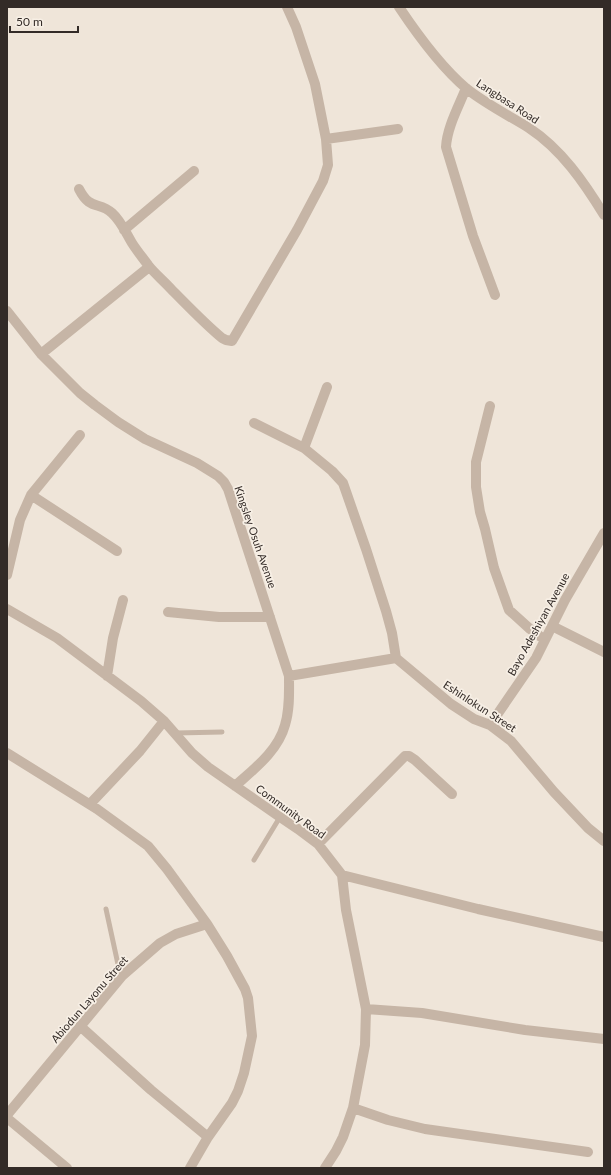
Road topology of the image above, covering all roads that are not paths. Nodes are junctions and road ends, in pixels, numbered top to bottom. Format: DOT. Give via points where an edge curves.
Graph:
graph roads {
  1 [pos="286,7"];
  2 [pos="399,7"];
  3 [pos="466,88"];
  4 [pos="398,129"];
  5 [pos="326,139"];
  6 [pos="194,171"];
  7 [pos="79,189"];
  8 [pos="604,215"];
  9 [pos="124,230"];
  10 [pos="149,267"];
  11 [pos="496,295"];
  12 [pos="7,311"];
  13 [pos="41,354"];
  14 [pos="327,387"];
  15 [pos="490,406"];
  16 [pos="254,423"];
  17 [pos="80,435"];
  18 [pos="304,448"];
  19 [pos="30,495"];
  20 [pos="604,533"];
  21 [pos="11,540"];
  22 [pos="118,551"];
  23 [pos="7,575"];
  24 [pos="123,600"];
  25 [pos="7,609"];
  26 [pos="168,612"];
  27 [pos="270,618"];
  28 [pos="552,626"];
  29 [pos="546,640"];
  30 [pos="604,652"];
  31 [pos="396,658"];
  32 [pos="107,676"];
  33 [pos="289,676"];
  34 [pos="164,721"];
  35 [pos="490,725"];
  36 [pos="222,732"];
  37 [pos="175,734"];
  38 [pos="7,754"];
  39 [pos="235,786"];
  40 [pos="452,794"];
  41 [pos="90,804"];
  42 [pos="280,817"];
  43 [pos="604,841"];
  44 [pos="318,844"];
  45 [pos="254,860"];
  46 [pos="342,875"];
  47 [pos="106,909"];
  48 [pos="207,924"];
  49 [pos="604,936"];
  50 [pos="122,976"];
  51 [pos="366,1009"];
  52 [pos="80,1026"];
  53 [pos="604,1039"];
  54 [pos="353,1108"];
  55 [pos="7,1117"];
  56 [pos="208,1137"];
  57 [pos="588,1152"];
  58 [pos="67,1168"];
  59 [pos="190,1168"];
  60 [pos="325,1168"];
  1 -- 5 [label="street" via="296,27 315,84"];
  2 -- 3 [label="street, Langbasa Road" via="438,59"];
  3 -- 8 [label="street, Langbasa Road" via="554,147 585,184"];
  3 -- 11 [label="street" via="446,147 473,236"];
  4 -- 5 [label="street"];
  5 -- 10 [label="street" via="328,165 323,181 232,341 226,340 211,329"];
  6 -- 9 [label="street"];
  7 -- 9 [label="street" via="82,196 92,205 112,212"];
  9 -- 10 [label="street"];
  10 -- 13 [label="street"];
  12 -- 13 [label="street, Kingsley Osuh Avenue"];
  13 -- 27 [label="street, Kingsley Osuh Avenue" via="80,393 118,422 203,467 224,482 232,499"];
  14 -- 18 [label="street"];
  15 -- 29 [label="street" via="476,462 480,512 494,568 509,610"];
  16 -- 18 [label="street"];
  17 -- 19 [label="street"];
  18 -- 31 [label="street" via="339,478 346,492 386,611"];
  19 -- 21 [label="street"];
  19 -- 22 [label="street"];
  20 -- 28 [label="street, Bayo Adeshiyan Avenue"];
  21 -- 23 [label="street"];
  24 -- 32 [label="street"];
  25 -- 32 [label="street, Community Road" via="40,626"];
  26 -- 27 [label="street"];
  27 -- 33 [label="street, Kingsley Osuh Avenue"];
  28 -- 29 [label="street, Bayo Adeshiyan Avenue"];
  28 -- 30 [label="street"];
  29 -- 35 [label="street, Bayo Adeshiyan Avenue"];
  31 -- 33 [label="street"];
  31 -- 35 [label="street, Eshinlokun Street" via="451,704 474,719"];
  32 -- 34 [label="street, Community Road"];
  33 -- 39 [label="street, Kingsley Osuh Avenue" via="285,727 274,747"];
  34 -- 37 [label="street, Community Road"];
  34 -- 41 [label="street" via="140,751"];
  35 -- 43 [label="street, Eshinlokun Street" via="511,741 554,792"];
  36 -- 37 [label="lane"];
  37 -- 39 [label="street, Community Road" via="192,753"];
  38 -- 41 [label="street"];
  39 -- 42 [label="street, Community Road"];
  40 -- 44 [label="street" via="415,760 404,756"];
  41 -- 48 [label="street" via="148,846 168,869"];
  42 -- 44 [label="street, Community Road"];
  42 -- 45 [label="lane"];
  44 -- 46 [label="street, Community Road"];
  46 -- 49 [label="street" via="478,909"];
  46 -- 51 [label="street" via="346,910"];
  47 -- 50 [label="lane"];
  48 -- 50 [label="street, Abiodun Layonu Street" via="176,934 160,943"];
  48 -- 56 [label="street" via="246,993 252,1036 238,1091"];
  50 -- 52 [label="street, Abiodun Layonu Street"];
  51 -- 53 [label="street" via="422,1013 526,1030"];
  51 -- 54 [label="street" via="365,1045"];
  52 -- 55 [label="street, Abiodun Layonu Street"];
  52 -- 56 [label="street"];
  54 -- 57 [label="street" via="425,1129"];
  54 -- 60 [label="street" via="343,1137"];
  55 -- 58 [label="street"];
  56 -- 59 [label="street"];
}
